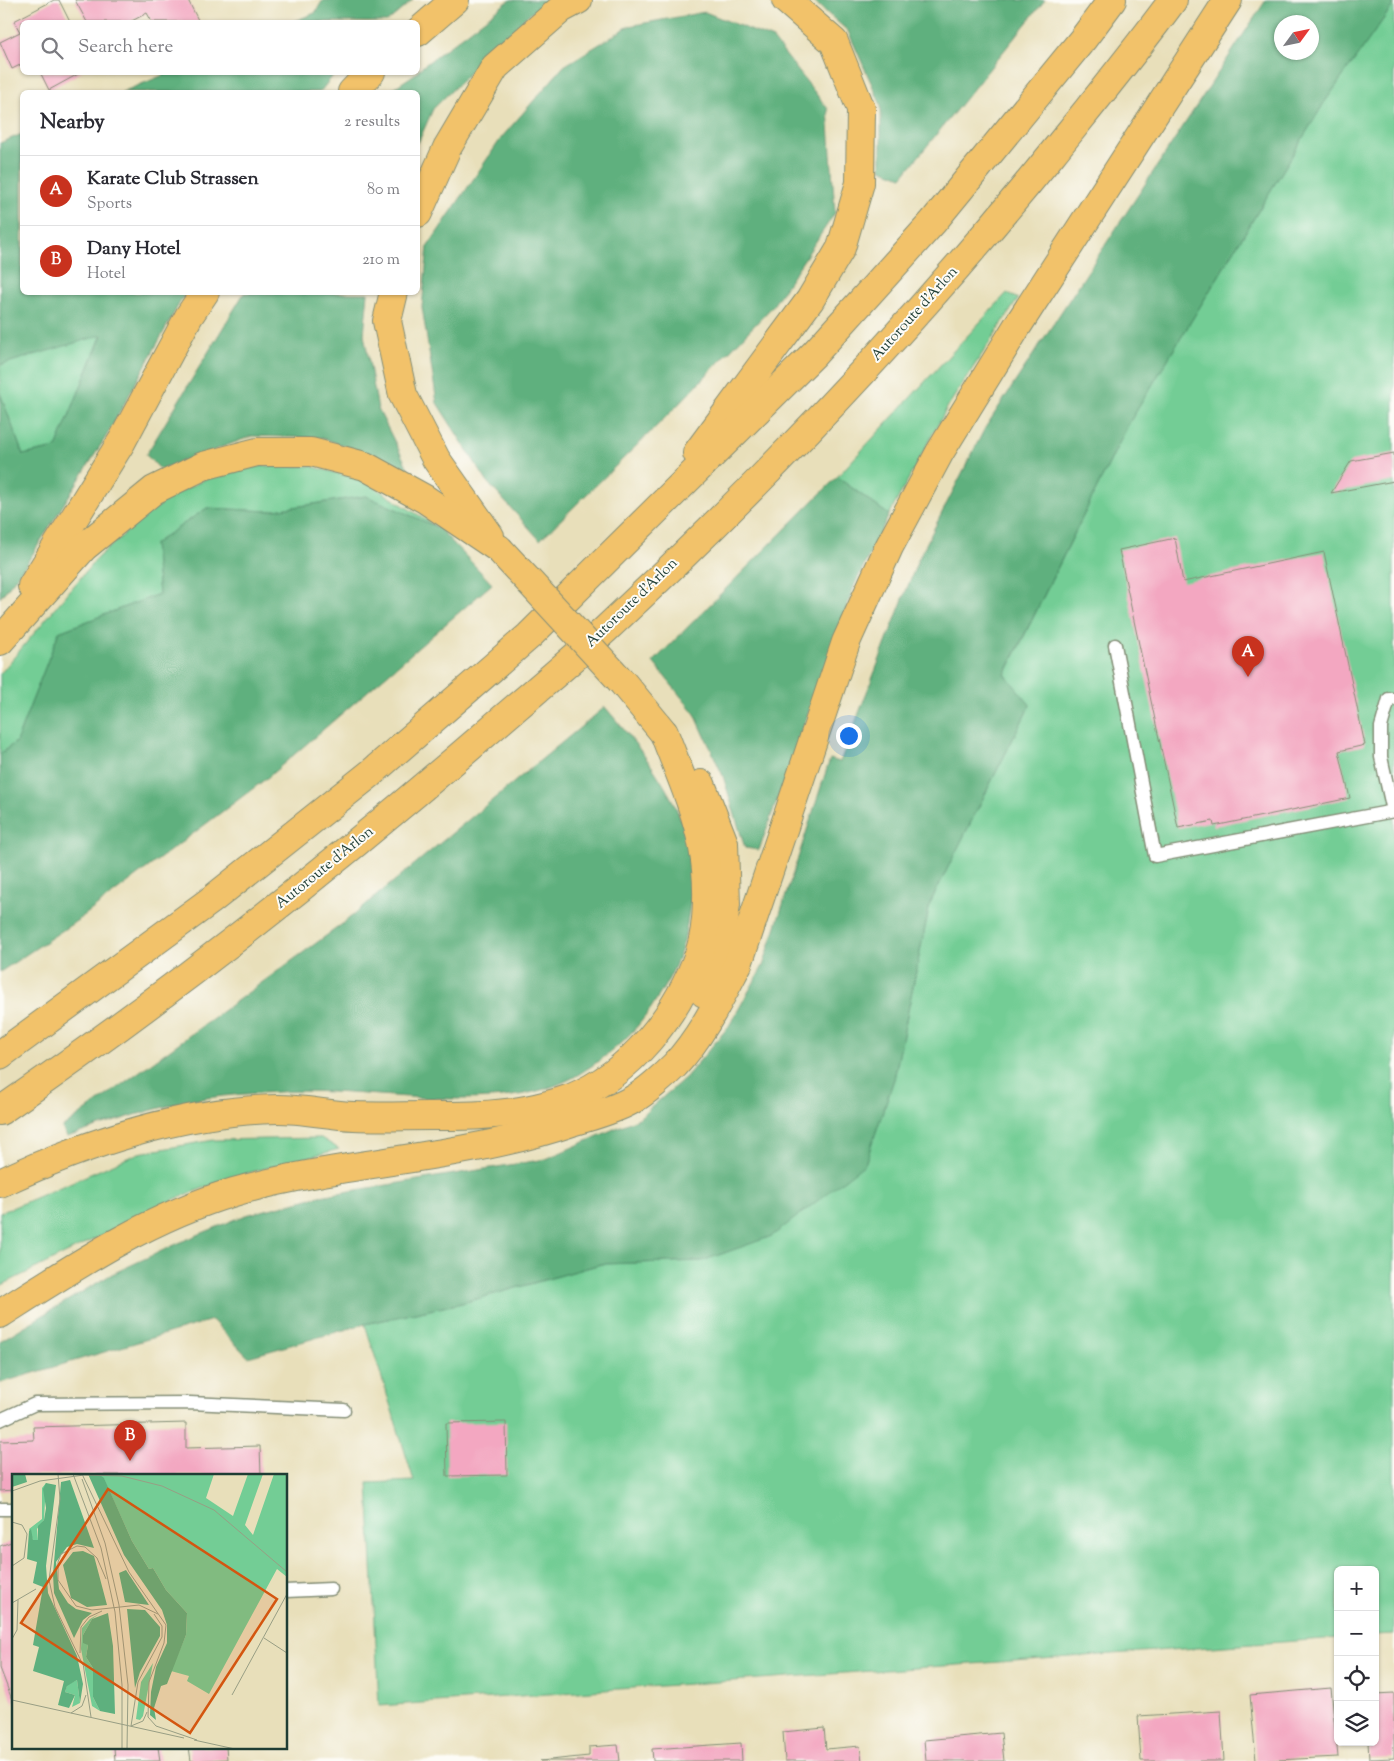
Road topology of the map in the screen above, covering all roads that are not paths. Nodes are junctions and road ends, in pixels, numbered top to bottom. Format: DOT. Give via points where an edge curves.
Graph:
graph roads {
  1 [pos="455,0"];
  2 [pos="578,0"];
  3 [pos="786,0"];
  4 [pos="1112,0"];
  5 [pos="1173,0"];
  6 [pos="1228,0"];
  7 [pos="420,30"];
  8 [pos="368,75"];
  9 [pos="354,90"];
  10 [pos="420,209"];
  11 [pos="203,295"];
  12 [pos="393,295"];
  13 [pos="652,516"];
  14 [pos="499,549"];
  15 [pos="0,639"];
  16 [pos="1115,645"];
  17 [pos="1394,699"];
  18 [pos="664,733"];
  19 [pos="1393,811"];
  20 [pos="0,1055"];
  21 [pos="0,1111"];
  22 [pos="582,1119"];
  23 [pos="0,1183"];
  24 [pos="0,1314"];
  25 [pos="344,1410"];
  26 [pos="0,1420"];
  27 [pos="331,1589"];
  28 [pos="288,1591"];
  1 -- 7 [label="highway"];
  2 -- 10 [label="highway" via="561,9 495,67 447,148"];
  3 -- 13 [label="highway" via="834,42 858,101 861,109 860,183 841,248 810,300"];
  4 -- 13 [label="highway" via="926,229 814,354"];
  5 -- 21 [label="highway, Autoroute d'Arlon" via="986,235 831,407 605,630 402,805 236,940"];
  6 -- 22 [label="highway" via="1018,325 940,452 890,546 846,642 738,964 712,1014 675,1065 633,1100"];
  8 -- 9 [label="highway"];
  11 -- 15 [label="highway" via="122,442"];
  12 -- 14 [label="highway" via="386,321 403,395 436,459"];
  13 -- 20 [label="highway" via="530,636 370,774 210,901"];
  14 -- 15 [label="highway" via="425,499 365,466 311,452 257,452 203,466 154,490 84,547"];
  14 -- 18 [label="highway, bridge" via="623,683"];
  16 -- 19 [label="lane" via="1155,856"];
  17 -- 19 [label="lane" via="1390,700 1381,726 1381,757"];
  18 -- 22 [label="highway" via="698,778 724,843 726,904 719,958 699,1005 665,1053 628,1088"];
  18 -- 23 [label="highway" via="703,848 707,902 700,952 681,996 649,1041 614,1073 571,1098 525,1110 472,1116 354,1116 279,1109 206,1116 130,1134 38,1165"];
  22 -- 24 [label="highway" via="534,1136 316,1173 234,1192 178,1212 92,1256"];
  25 -- 26 [label="lane" via="190,1402 35,1404"];
  27 -- 28 [label="lane"];
}
